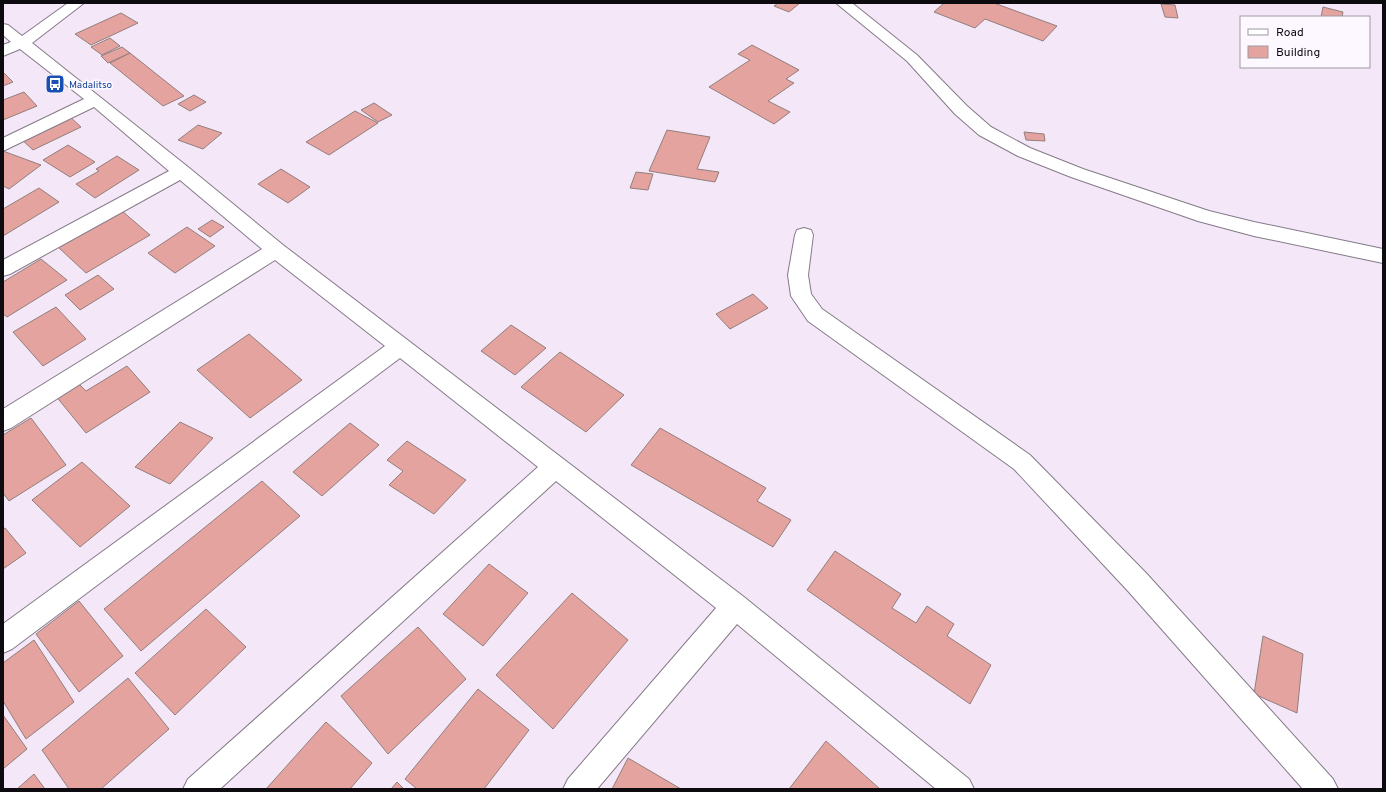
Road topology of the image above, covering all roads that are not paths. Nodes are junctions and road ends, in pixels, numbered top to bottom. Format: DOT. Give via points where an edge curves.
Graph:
graph roads {
  1 [pos="77,3"];
  2 [pos="843,3"];
  3 [pos="3,28"];
  4 [pos="23,42"];
  5 [pos="3,51"];
  6 [pos="95,100"];
  7 [pos="3,145"];
  8 [pos="182,171"];
  9 [pos="804,235"];
  10 [pos="276,250"];
  11 [pos="1383,256"];
  12 [pos="3,269"];
  13 [pos="401,346"];
  14 [pos="3,421"];
  15 [pos="556,466"];
  16 [pos="735,606"];
  17 [pos="3,640"];
  18 [pos="946,785"];
  19 [pos="198,789"];
  20 [pos="578,789"];
  21 [pos="1323,789"];
  1 -- 4 [label="street"];
  2 -- 11 [label="street" via="912,58 961,110 985,131 1024,152 1077,173 1205,216"];
  3 -- 4 [label="street"];
  4 -- 5 [label="street"];
  4 -- 6 [label="street"];
  6 -- 7 [label="street"];
  6 -- 8 [label="street"];
  8 -- 10 [label="street"];
  8 -- 12 [label="street"];
  9 -- 21 [label="street" via="798,275 801,296 815,315 1022,462 1147,594"];
  10 -- 13 [label="street"];
  10 -- 14 [label="street"];
  13 -- 15 [label="street"];
  13 -- 17 [label="street"];
  15 -- 16 [label="street"];
  15 -- 19 [label="street"];
  16 -- 18 [label="street"];
  16 -- 20 [label="street"];
}
